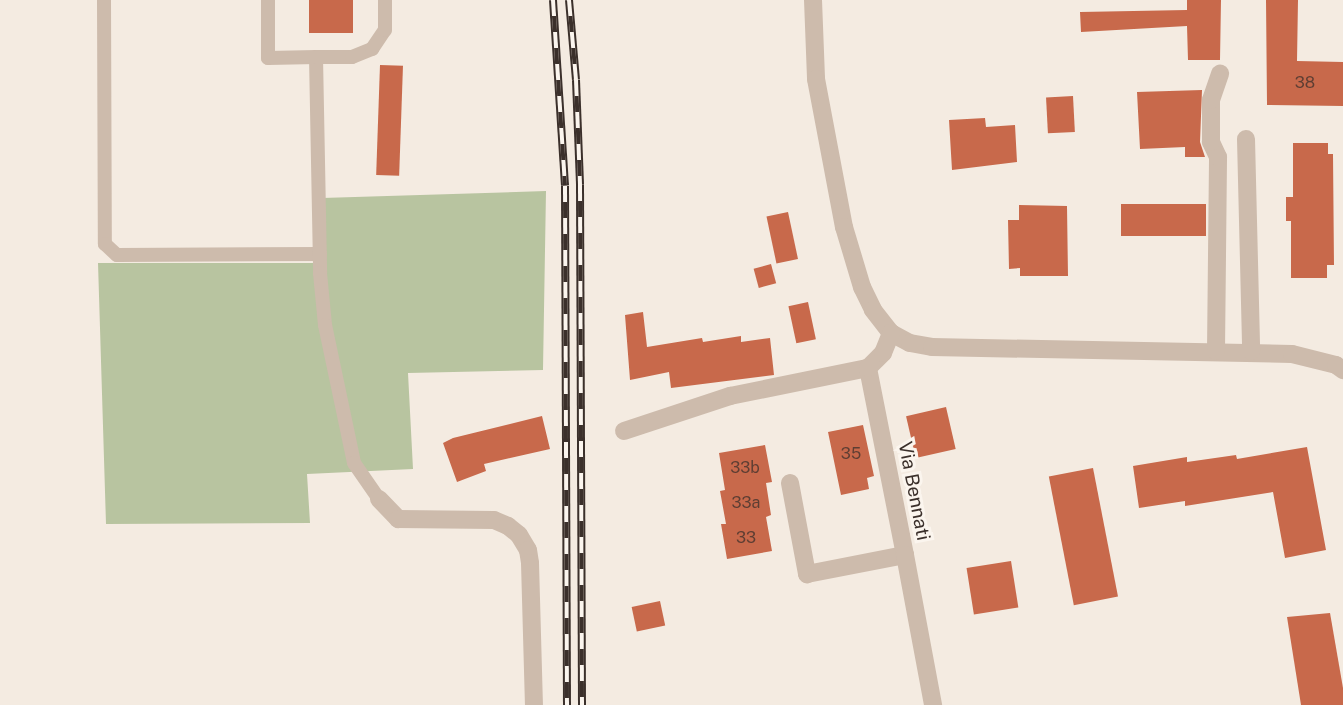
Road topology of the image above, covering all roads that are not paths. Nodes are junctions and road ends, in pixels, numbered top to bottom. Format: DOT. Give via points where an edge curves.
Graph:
graph roads {
  1 [pos="104,0"];
  2 [pos="268,0"];
  3 [pos="385,0"];
  4 [pos="813,0"];
  5 [pos="316,57"];
  6 [pos="1220,74"];
  7 [pos="1246,139"];
  8 [pos="320,254"];
  9 [pos="891,332"];
  10 [pos="1216,351"];
  11 [pos="1251,351"];
  12 [pos="869,368"];
  13 [pos="1343,370"];
  14 [pos="624,431"];
  15 [pos="790,483"];
  16 [pos="379,499"];
  17 [pos="905,555"];
  18 [pos="534,705"];
  19 [pos="933,705"];
  1 -- 8 [label="lane" via="105,244 117,255"];
  2 -- 5 [label="lane" via="268,58"];
  3 -- 5 [label="lane" via="385,30 372,49 352,57"];
  4 -- 9 [label="street" via="816,79 845,227 862,287"];
  5 -- 8 [label="lane"];
  6 -- 10 [label="street" via="1211,100 1211,142 1219,157"];
  7 -- 11 [label="street"];
  8 -- 16 [label="lane" via="325,325 343,421 354,463"];
  9 -- 10 [label="street" via="910,343 932,347"];
  9 -- 12 [label="street" via="883,353"];
  10 -- 11 [label="street"];
  11 -- 13 [label="street" via="1292,354"];
  12 -- 14 [label="street" via="730,396"];
  12 -- 17 [label="street, Via Bennati"];
  15 -- 17 [label="street, Via Bennati" via="807,574"];
  16 -- 18 [label="street" via="398,519 494,520 519,535 530,563"];
  17 -- 19 [label="street"];
}
